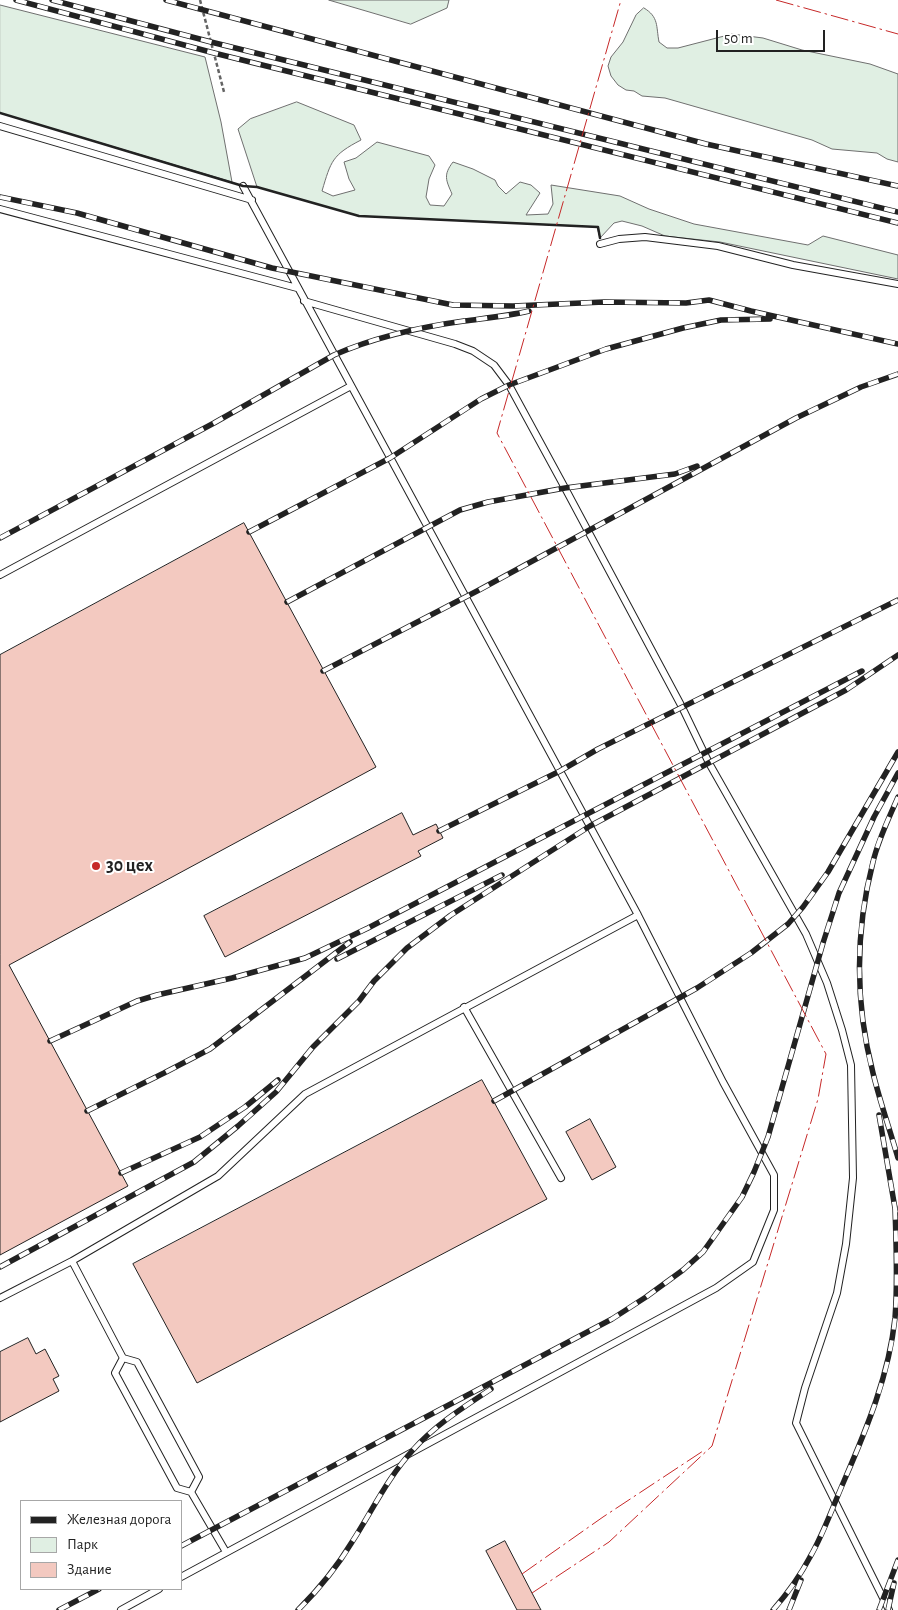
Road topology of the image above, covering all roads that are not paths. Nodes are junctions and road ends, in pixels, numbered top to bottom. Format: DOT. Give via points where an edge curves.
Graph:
graph roads {
  1 [pos="0,126"];
  2 [pos="243,186"];
  3 [pos="252,200"];
  4 [pos="0,209"];
  5 [pos="600,244"];
  6 [pos="898,284"];
  7 [pos="298,288"];
  8 [pos="304,301"];
  9 [pos="351,386"];
  10 [pos="0,575"];
  11 [pos="638,915"];
  12 [pos="464,1007"];
  13 [pos="561,1178"];
  14 [pos="72,1261"];
  15 [pos="0,1298"];
  16 [pos="122,1358"];
  17 [pos="191,1492"];
  18 [pos="226,1552"];
  19 [pos="182,1575"];
  20 [pos="157,1590"];
  21 [pos="121,1610"];
  22 [pos="889,1610"];
  1 -- 3 [label="lane"];
  2 -- 3 [label="lane"];
  3 -- 7 [label="lane"];
  4 -- 7 [label="lane"];
  5 -- 6 [label="lane" via="645,237 709,245 793,265"];
  7 -- 8 [label="lane"];
  8 -- 9 [label="lane"];
  8 -- 22 [label="lane" via="455,344 494,365 565,488 709,763 806,934 827,983 851,1065 854,1178 837,1293 796,1423"];
  9 -- 10 [label="lane"];
  9 -- 11 [label="lane"];
  11 -- 12 [label="lane"];
  11 -- 18 [label="lane" via="774,1175 774,1210 753,1262 716,1288"];
  12 -- 13 [label="lane"];
  12 -- 14 [label="lane" via="305,1094 218,1176"];
  14 -- 15 [label="lane"];
  14 -- 16 [label="lane"];
  16 -- 17 [label="lane" via="115,1373 177,1488"];
  16 -- 17 [label="lane" via="137,1362 199,1477"];
  17 -- 18 [label="lane"];
  18 -- 19 [label="lane"];
  20 -- 21 [label="lane"];
}
